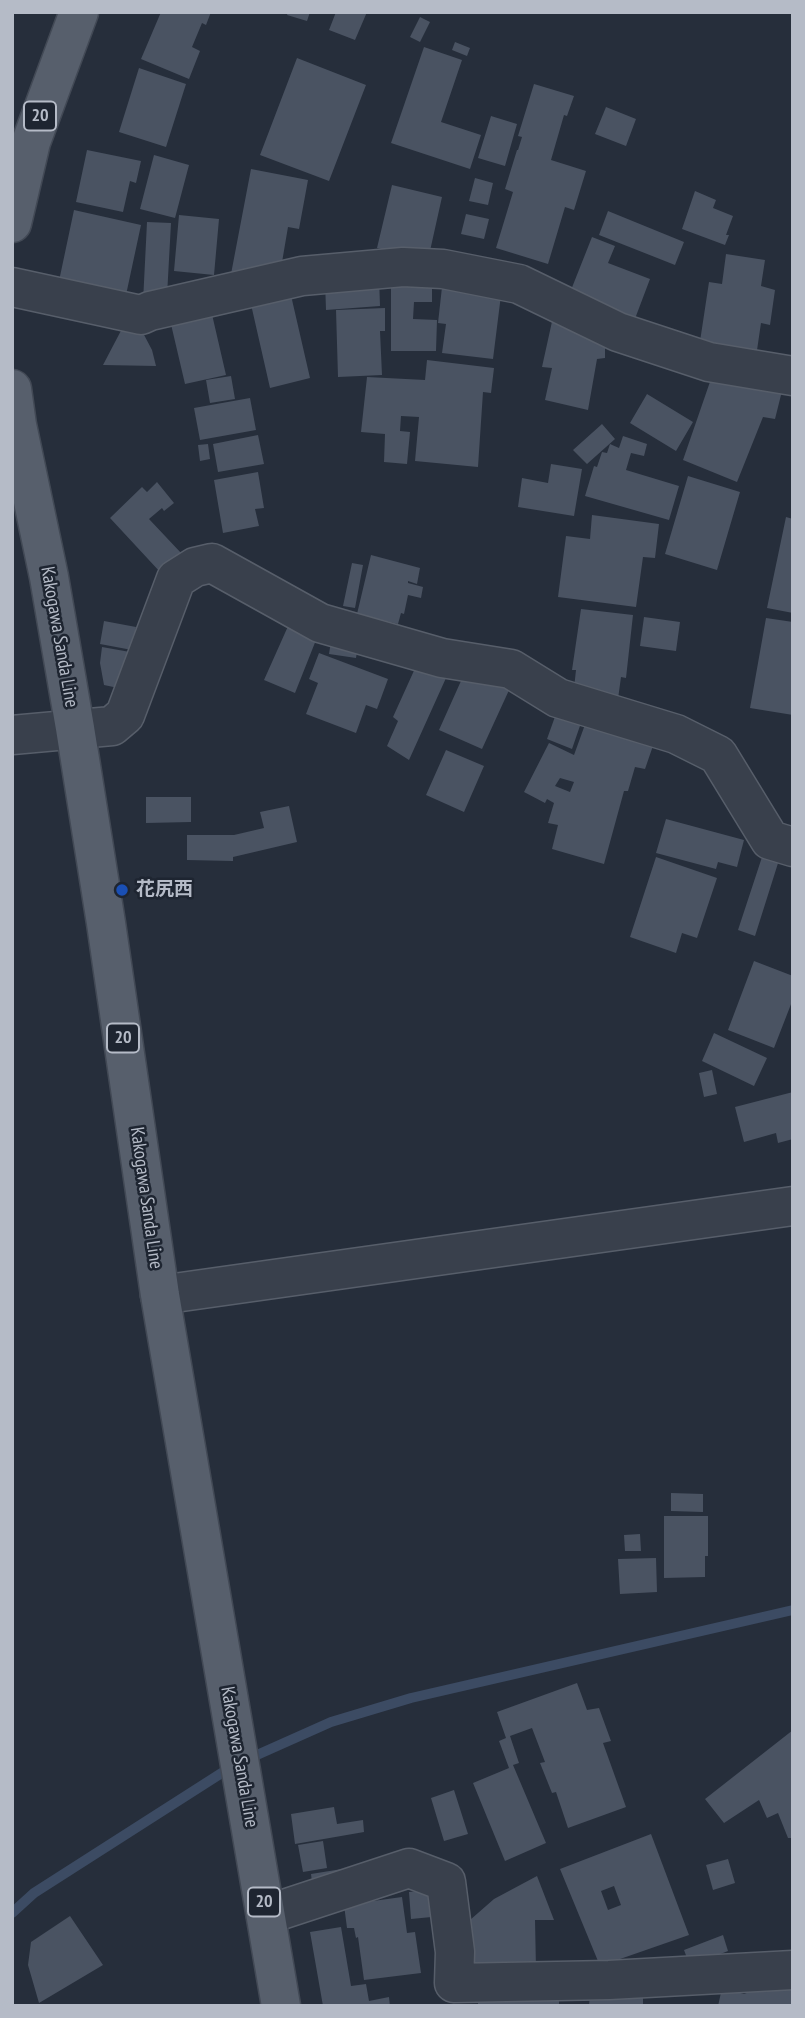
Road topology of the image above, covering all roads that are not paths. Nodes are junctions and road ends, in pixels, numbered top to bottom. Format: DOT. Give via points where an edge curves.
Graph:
graph roads {
  1 [pos="79,12"];
  2 [pos="12,223"];
  3 [pos="12,287"];
  4 [pos="793,376"];
  5 [pos="12,389"];
  6 [pos="75,728"];
  7 [pos="12,735"];
  8 [pos="793,847"];
  9 [pos="793,1206"];
  10 [pos="159,1295"];
  11 [pos="266,1915"];
  12 [pos="793,1970"];
  13 [pos="455,1995"];
  14 [pos="281,2006"];
  1 -- 2 [label="main road, 20" via="30,142"];
  3 -- 4 [label="street" via="141,315 302,276 403,267 443,269 519,284 618,332 709,362"];
  5 -- 6 [label="main road, Kakogawa Sanda Line / 20"];
  6 -- 7 [label="street"];
  6 -- 8 [label="street" via="112,726 125,715 176,579 212,563 320,623 442,658 511,669 558,698 676,734 718,755 770,840"];
  6 -- 10 [label="main road, Kakogawa Sanda Line / 20"];
  9 -- 10 [label="street"];
  10 -- 11 [label="main road, Kakogawa Sanda Line / 20"];
  11 -- 13 [label="street" via="409,1868 446,1881"];
  11 -- 14 [label="main road, Kakogawa Sanda Line / 20"];
  12 -- 13 [label="street" via="609,1980"];
}
